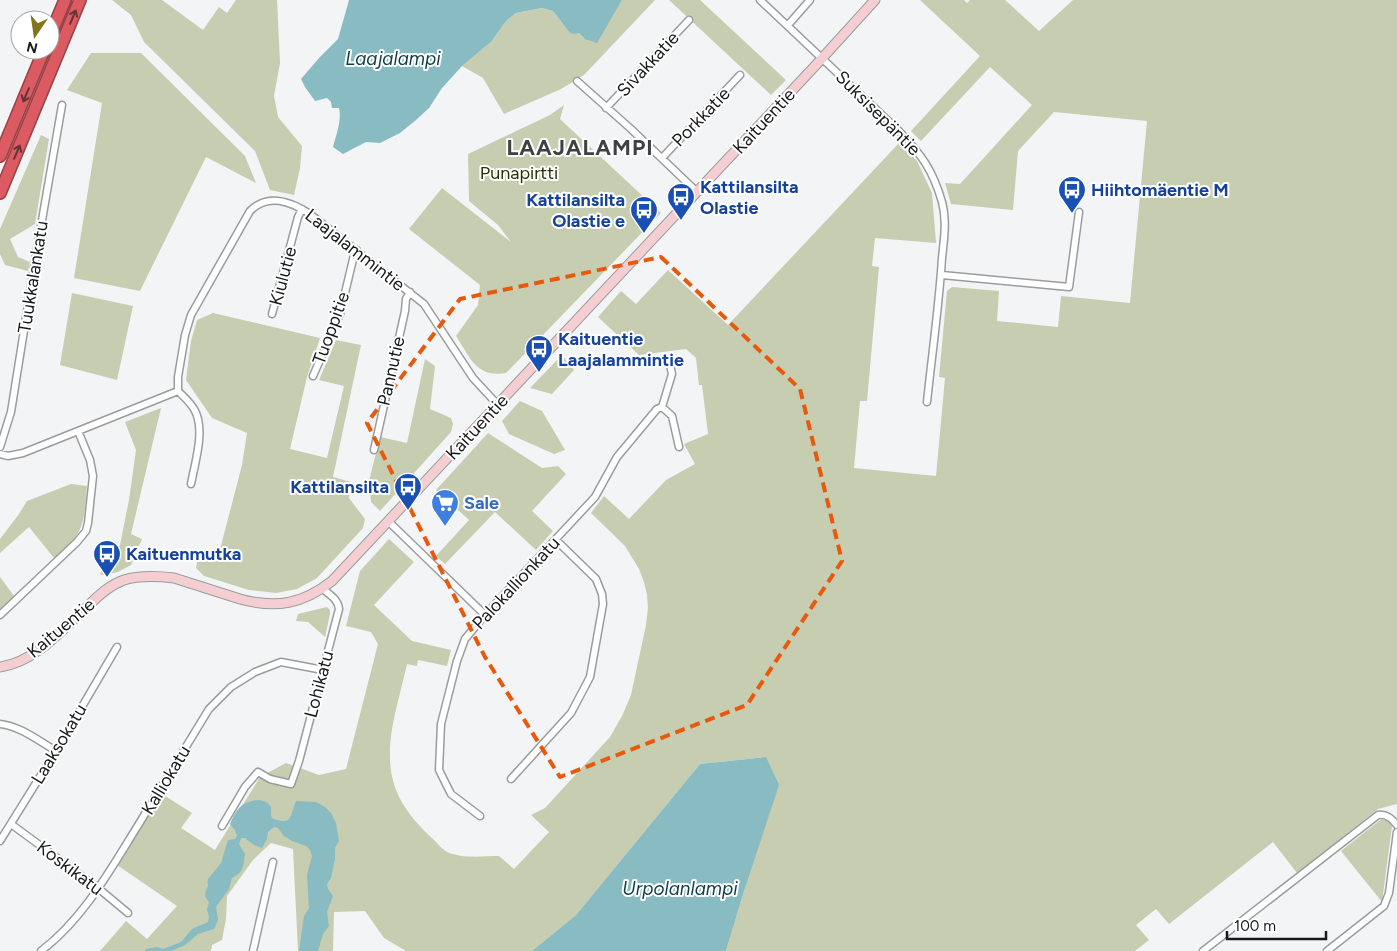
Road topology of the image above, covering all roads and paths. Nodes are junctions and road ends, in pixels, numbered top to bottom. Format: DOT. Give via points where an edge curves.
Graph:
graph roads {
  1 [pos="65,0"];
  2 [pos="80,0"];
  3 [pos="760,0"];
  4 [pos="810,0"];
  5 [pos="875,0"];
  6 [pos="60,12"];
  7 [pos="689,20"];
  8 [pos="788,25"];
  9 [pos="822,59"];
  10 [pos="40,60"];
  11 [pos="740,75"];
  12 [pos="577,80"];
  13 [pos="62,105"];
  14 [pos="606,108"];
  15 [pos="0,156"];
  16 [pos="662,158"];
  17 [pos="697,192"];
  18 [pos="0,193"];
  19 [pos="302,208"];
  20 [pos="1079,212"];
  21 [pos="357,250"];
  22 [pos="942,275"];
  23 [pos="410,292"];
  24 [pos="272,314"];
  25 [pos="669,360"];
  26 [pos="313,376"];
  27 [pos="178,391"];
  28 [pos="927,402"];
  29 [pos="498,405"];
  30 [pos="662,408"];
  31 [pos="78,431"];
  32 [pos="0,447"];
  33 [pos="679,447"];
  34 [pos="374,450"];
  35 [pos="0,454"];
  36 [pos="190,484"];
  37 [pos="388,521"];
  38 [pos="556,540"];
  39 [pos="323,588"];
  40 [pos="0,615"];
  41 [pos="485,615"];
  42 [pos="117,647"];
  43 [pos="0,667"];
  44 [pos="323,670"];
  45 [pos="0,724"];
  46 [pos="56,751"];
  47 [pos="512,779"];
  48 [pos="480,816"];
  49 [pos="11,824"];
  50 [pos="1397,825"];
  51 [pos="222,826"];
  52 [pos="1397,832"];
  53 [pos="0,841"];
  54 [pos="273,862"];
  55 [pos="98,888"];
  56 [pos="128,913"];
  57 [pos="41,951"];
  58 [pos="253,951"];
  59 [pos="1203,951"];
  60 [pos="1327,951"];
  1 -- 6 [label="highway"];
  18 -- 2 [label="highway, one-way"];
  3 -- 8 [label="street, Suksisepäntie"];
  4 -- 8 [label="street"];
  5 -- 9 [label="street, Kaituentie"];
  7 -- 14 [label="street, Sivakkatie"];
  8 -- 9 [label="street, Suksisepäntie"];
  9 -- 17 [label="street, Kaituentie"];
  9 -- 22 [label="street, Suksisepäntie" via="899,131 927,164 936,183 945,220"];
  10 -- 15 [label="highway, one-way"];
  11 -- 16 [label="street, Porkkatie"];
  12 -- 14 [label="street"];
  13 -- 32 [label="street, Tuukkalankatu" via="11,412"];
  14 -- 16 [label="street"];
  16 -- 17 [label="street"];
  17 -- 29 [label="street, Kaituentie"];
  19 -- 21 [label="street, Laajalammintie"];
  19 -- 24 [label="street, Kiulutie"];
  19 -- 27 [label="street, Laajalammintie" via="267,200 250,211 191,315 185,335"];
  20 -- 22 [label="street" via="1069,287"];
  21 -- 23 [label="street, Laajalammintie"];
  21 -- 26 [label="street, Tuoppitie" via="340,314"];
  22 -- 28 [label="street, Suksisepäntie"];
  23 -- 29 [label="street, Laajalammintie" via="429,310 473,378"];
  23 -- 34 [label="street, Pannutie"];
  25 -- 30 [label="street" via="672,374"];
  27 -- 31 [label="street"];
  27 -- 36 [label="street" via="196,411 200,424"];
  29 -- 37 [label="street, Kaituentie"];
  30 -- 33 [label="street" via="672,416"];
  30 -- 38 [label="street, Palokallionkatu" via="657,409 617,457 596,497"];
  31 -- 35 [label="street" via="23,453"];
  31 -- 40 [label="street" via="93,476 86,531"];
  37 -- 39 [label="street, Kaituentie"];
  37 -- 41 [label="street"];
  38 -- 41 [label="street, Palokallionkatu"];
  38 -- 47 [label="street" via="596,579 602,594 590,677 571,713"];
  39 -- 43 [label="street, Kaituentie" via="304,599 285,604 262,604 174,578 154,576 123,580 105,590 48,643 14,664"];
  39 -- 44 [label="street, Lohikatu" via="336,600 339,608"];
  41 -- 48 [label="street, Palokallionkatu" via="465,639 457,661 441,724 439,770 450,794"];
  42 -- 46 [label="street, Laaksokatu"];
  44 -- 51 [label="street, Lohikatu" via="291,784 258,772"];
  44 -- 55 [label="street, Kalliokatu" via="281,662 255,672 231,687 209,709"];
  45 -- 46 [label="street" via="19,729"];
  46 -- 49 [label="street, Laaksokatu"];
  49 -- 53 [label="street, Laaksokatu"];
  49 -- 55 [label="street, Koskikatu"];
  50 -- 59 [label="street" via="1386,815 1378,815"];
  52 -- 60 [label="street" via="1389,893 1384,906"];
  54 -- 58 [label="street"];
  55 -- 56 [label="street, Koskikatu"];
  55 -- 57 [label="street, Kalliokatu" via="74,921"];
}
